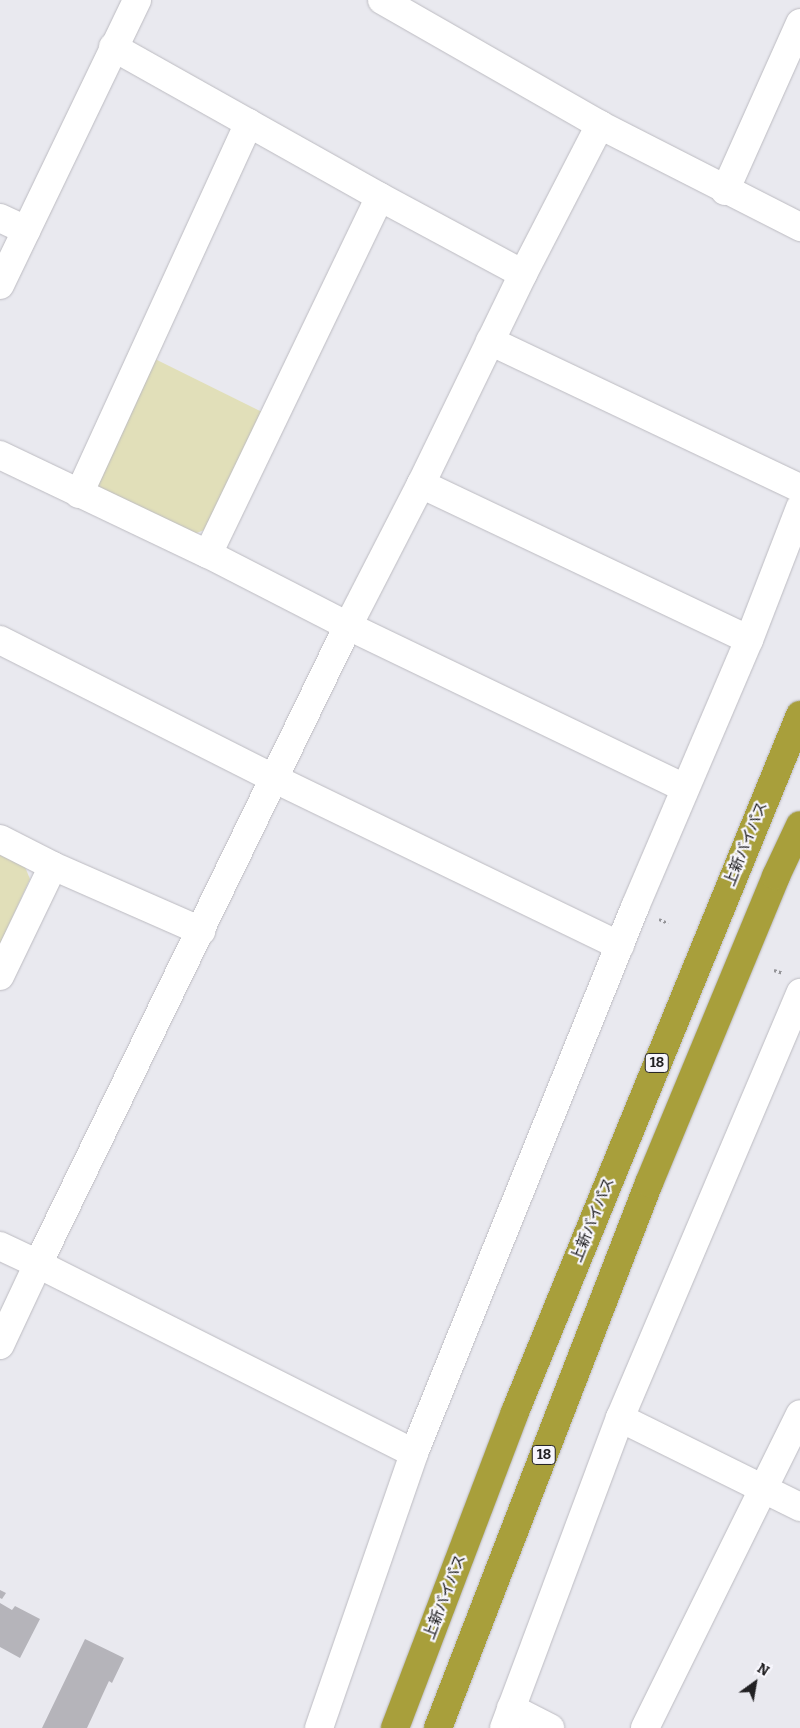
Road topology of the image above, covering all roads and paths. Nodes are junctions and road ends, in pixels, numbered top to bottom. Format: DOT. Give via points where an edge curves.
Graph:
graph roads {
  1 [pos="136,0"];
  2 [pos="382,0"];
  3 [pos="800,23"];
  4 [pos="113,47"];
  5 [pos="248,123"];
  6 [pos="600,125"];
  7 [pos="725,191"];
  8 [pos="380,197"];
  9 [pos="0,218"];
  10 [pos="800,227"];
  11 [pos="26,230"];
  12 [pos="523,274"];
  13 [pos="0,286"];
  14 [pos="490,341"];
  15 [pos="0,455"];
  16 [pos="421,484"];
  17 [pos="800,488"];
  18 [pos="79,494"];
  19 [pos="800,508"];
  20 [pos="208,554"];
  21 [pos="348,626"];
  22 [pos="0,640"];
  23 [pos="748,640"];
  24 [pos="800,715"];
  25 [pos="275,779"];
  26 [pos="685,788"];
  27 [pos="800,825"];
  28 [pos="0,840"];
  29 [pos="53,866"];
  30 [pos="201,931"];
  31 [pos="620,946"];
  32 [pos="0,976"];
  33 [pos="800,993"];
  34 [pos="0,1246"];
  35 [pos="38,1264"];
  36 [pos="0,1344"];
  37 [pos="800,1414"];
  38 [pos="620,1418"];
  39 [pos="414,1453"];
  40 [pos="763,1489"];
  41 [pos="800,1506"];
  42 [pos="507,1718"];
  43 [pos="319,1728"];
  44 [pos="395,1728"];
  45 [pos="438,1728"];
  46 [pos="550,1728"];
  47 [pos="645,1728"];
  1 -- 4 [label="street"];
  2 -- 6 [label="street"];
  3 -- 7 [label="street"];
  4 -- 5 [label="street"];
  4 -- 11 [label="street"];
  5 -- 8 [label="street"];
  5 -- 18 [label="street"];
  6 -- 7 [label="street"];
  6 -- 12 [label="street"];
  7 -- 10 [label="street"];
  8 -- 12 [label="street"];
  8 -- 20 [label="street"];
  9 -- 11 [label="street"];
  11 -- 13 [label="street"];
  12 -- 14 [label="street"];
  14 -- 16 [label="street"];
  14 -- 17 [label="street"];
  15 -- 18 [label="street"];
  16 -- 21 [label="street"];
  16 -- 23 [label="street"];
  18 -- 20 [label="street"];
  19 -- 23 [label="street"];
  20 -- 21 [label="street"];
  21 -- 25 [label="street"];
  21 -- 26 [label="street"];
  22 -- 25 [label="street"];
  23 -- 26 [label="street"];
  24 -- 44 [label="highway, 上新バイパス / 18" via="515,1412"];
  25 -- 30 [label="street"];
  25 -- 31 [label="street"];
  26 -- 31 [label="street"];
  27 -- 45 [label="highway, 18" via="649,1183"];
  28 -- 29 [label="street"];
  29 -- 30 [label="street"];
  29 -- 32 [label="street"];
  30 -- 35 [label="street"];
  31 -- 39 [label="street"];
  33 -- 38 [label="street"];
  34 -- 35 [label="street"];
  35 -- 36 [label="street"];
  35 -- 39 [label="street"];
  37 -- 40 [label="street"];
  38 -- 40 [label="street"];
  38 -- 42 [label="street"];
  39 -- 43 [label="street"];
  40 -- 41 [label="street"];
  40 -- 47 [label="street"];
  42 -- 46 [label="street"];
}
